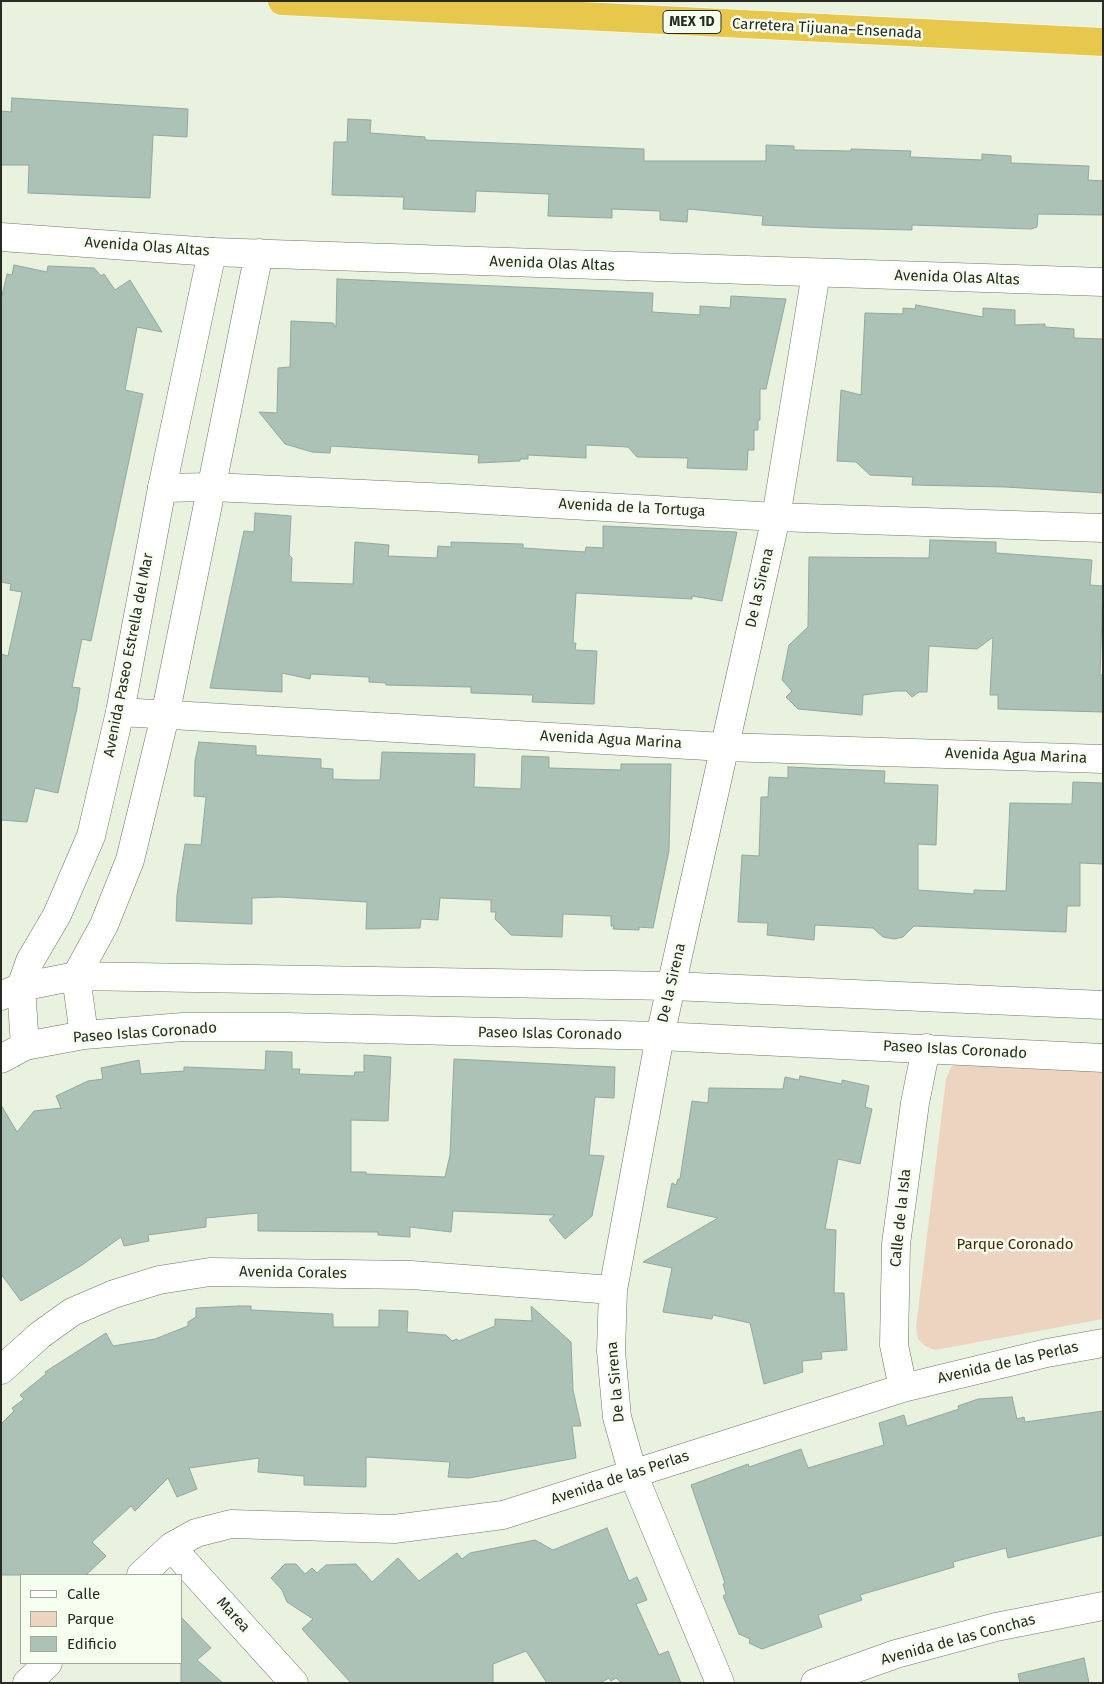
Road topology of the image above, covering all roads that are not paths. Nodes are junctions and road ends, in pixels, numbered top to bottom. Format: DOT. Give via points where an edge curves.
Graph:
graph roads {
  1 [pos="282,1"];
  2 [pos="1103,42"];
  3 [pos="1,238"];
  4 [pos="212,252"];
  5 [pos="260,253"];
  6 [pos="816,273"];
  7 [pos="1103,282"];
  8 [pos="212,487"];
  9 [pos="162,488"];
  10 [pos="776,517"];
  11 [pos="1103,528"];
  12 [pos="120,712"];
  13 [pos="165,716"];
  14 [pos="724,747"];
  15 [pos="1103,759"];
  16 [pos="76,976"];
  17 [pos="672,986"];
  18 [pos="11,992"];
  19 [pos="1103,1005"];
  20 [pos="84,1035"];
  21 [pos="660,1036"];
  22 [pos="25,1046"];
  23 [pos="926,1048"];
  24 [pos="1103,1058"];
  25 [pos="1,1059"];
  26 [pos="613,1290"];
  27 [pos="1103,1343"];
  28 [pos="1,1370"];
  29 [pos="903,1388"];
  30 [pos="633,1474"];
  31 [pos="171,1547"];
  32 [pos="142,1574"];
  33 [pos="1103,1606"];
  34 [pos="47,1664"];
  35 [pos="26,1683"];
  36 [pos="294,1683"];
  37 [pos="720,1683"];
  38 [pos="815,1683"];
  1 -- 2 [label="highway, Carretera Tijuana–Ensenada / MEX 1D"];
  3 -- 4 [label="street, Avenida Olas Altas"];
  4 -- 5 [label="street, Avenida Olas Altas"];
  4 -- 9 [label="street, Avenida Paseo Estrella del Mar"];
  5 -- 6 [label="street, Avenida Olas Altas"];
  5 -- 8 [label="street"];
  6 -- 7 [label="street, Avenida Olas Altas"];
  6 -- 10 [label="street, De la Sirena"];
  8 -- 9 [label="street, Avenida de la Tortuga"];
  8 -- 10 [label="street, Avenida de la Tortuga"];
  8 -- 13 [label="street"];
  9 -- 12 [label="street, Avenida Paseo Estrella del Mar"];
  10 -- 11 [label="street, Avenida de la Tortuga"];
  10 -- 14 [label="street, De la Sirena"];
  12 -- 13 [label="street, Avenida Agua Marina"];
  12 -- 18 [label="street, Avenida Paseo Estrella del Mar" via="91,836 56,915"];
  13 -- 14 [label="street, Avenida Agua Marina"];
  13 -- 16 [label="street" via="130,860 104,925"];
  14 -- 15 [label="street, Avenida Agua Marina"];
  14 -- 17 [label="street, De la Sirena"];
  16 -- 17 [label="street"];
  16 -- 18 [label="street"];
  16 -- 20 [label="street"];
  17 -- 19 [label="street"];
  17 -- 21 [label="street, De la Sirena"];
  18 -- 22 [label="street, Avenida Paseo Estrella del Mar"];
  20 -- 21 [label="street, Paseo Islas Coronado" via="183,1027 286,1027"];
  20 -- 22 [label="street, Paseo Islas Coronado"];
  21 -- 23 [label="street, Paseo Islas Coronado"];
  21 -- 26 [label="street, De la Sirena"];
  22 -- 25 [label="street, Paseo Islas Coronado"];
  23 -- 24 [label="street, Paseo Islas Coronado"];
  23 -- 29 [label="street, Calle de la Isla" via="915,1103 896,1244 894,1345"];
  26 -- 28 [label="street, Avenida Corales" via="411,1275 210,1272 158,1280 72,1312"];
  26 -- 30 [label="street, De la Sirena" via="611,1352 617,1417"];
  27 -- 29 [label="street, Avenida de las Perlas"];
  29 -- 30 [label="street, Avenida de las Perlas"];
  30 -- 31 [label="street, Avenida de las Perlas" via="503,1514 394,1529 232,1524 196,1533"];
  30 -- 37 [label="street, De la Sirena"];
  31 -- 32 [label="street, Avenida de las Perlas"];
  31 -- 36 [label="street, Marea"];
  33 -- 38 [label="street, Avenida de las Conchas" via="996,1627 896,1654"];
  34 -- 35 [label="street"];
}
